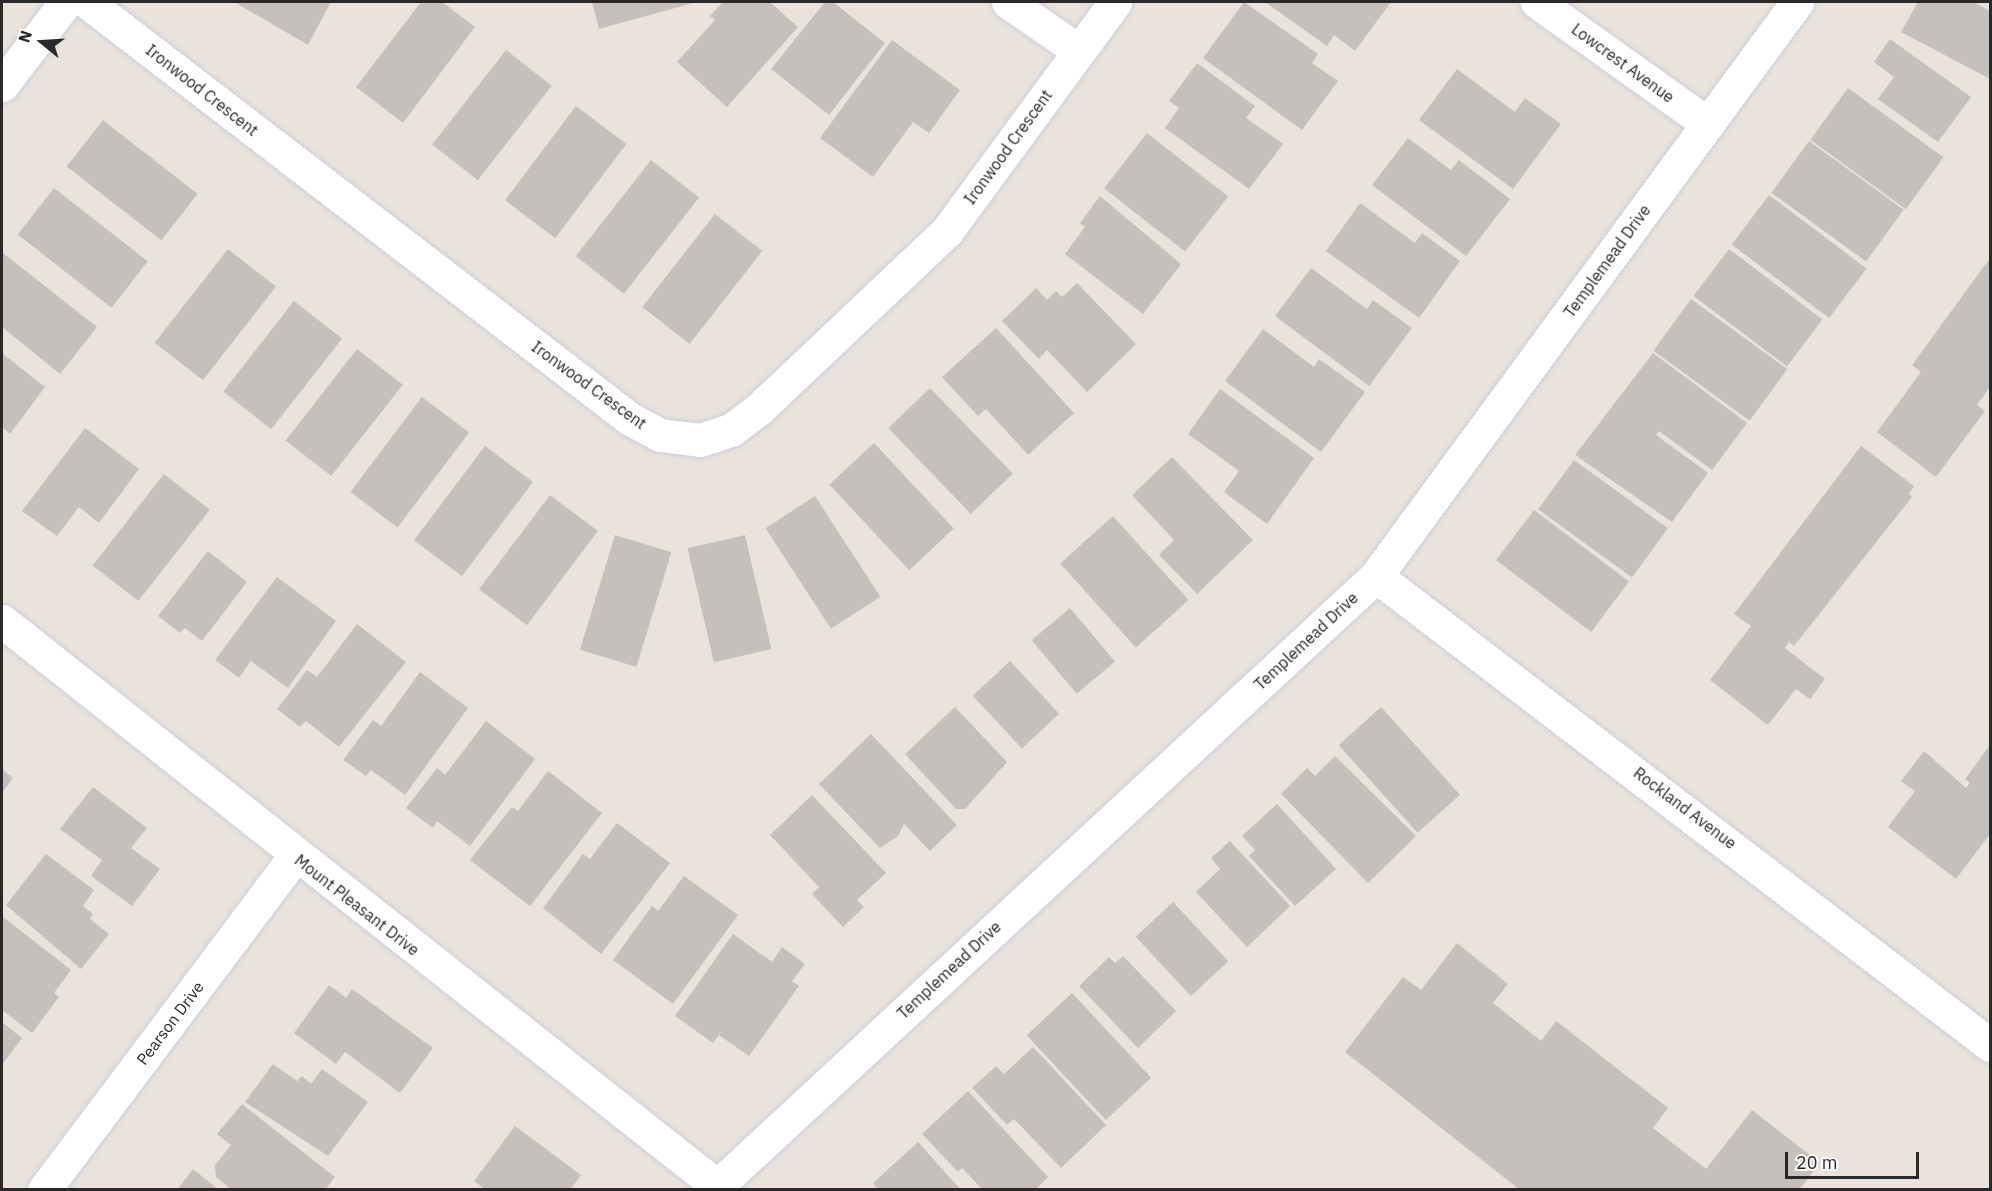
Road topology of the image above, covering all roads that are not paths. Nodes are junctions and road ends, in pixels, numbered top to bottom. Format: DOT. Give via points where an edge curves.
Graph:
graph roads {
  1 [pos="66,2"];
  2 [pos="87,2"];
  3 [pos="1008,2"];
  4 [pos="1115,2"];
  5 [pos="1538,2"];
  6 [pos="1797,2"];
  7 [pos="1079,51"];
  8 [pos="2,85"];
  9 [pos="1708,124"];
  10 [pos="1376,576"];
  11 [pos="2,621"];
  12 [pos="295,856"];
  13 [pos="1990,1045"];
  14 [pos="714,1187"];
  15 [pos="44,1190"];
  1 -- 8 [label="street"];
  2 -- 7 [label="street, Ironwood Crescent" via="630,419 660,435 700,440 731,430 761,407 947,231"];
  3 -- 7 [label="street"];
  4 -- 7 [label="street, Ironwood Crescent"];
  5 -- 9 [label="street, Lowcrest Avenue"];
  6 -- 9 [label="street, Templemead Drive"];
  9 -- 10 [label="street, Templemead Drive"];
  10 -- 13 [label="street, Rockland Avenue"];
  10 -- 14 [label="street, Templemead Drive"];
  11 -- 12 [label="street, Mount Pleasant Drive"];
  12 -- 14 [label="street, Mount Pleasant Drive"];
  12 -- 15 [label="street, Pearson Drive"];
}
